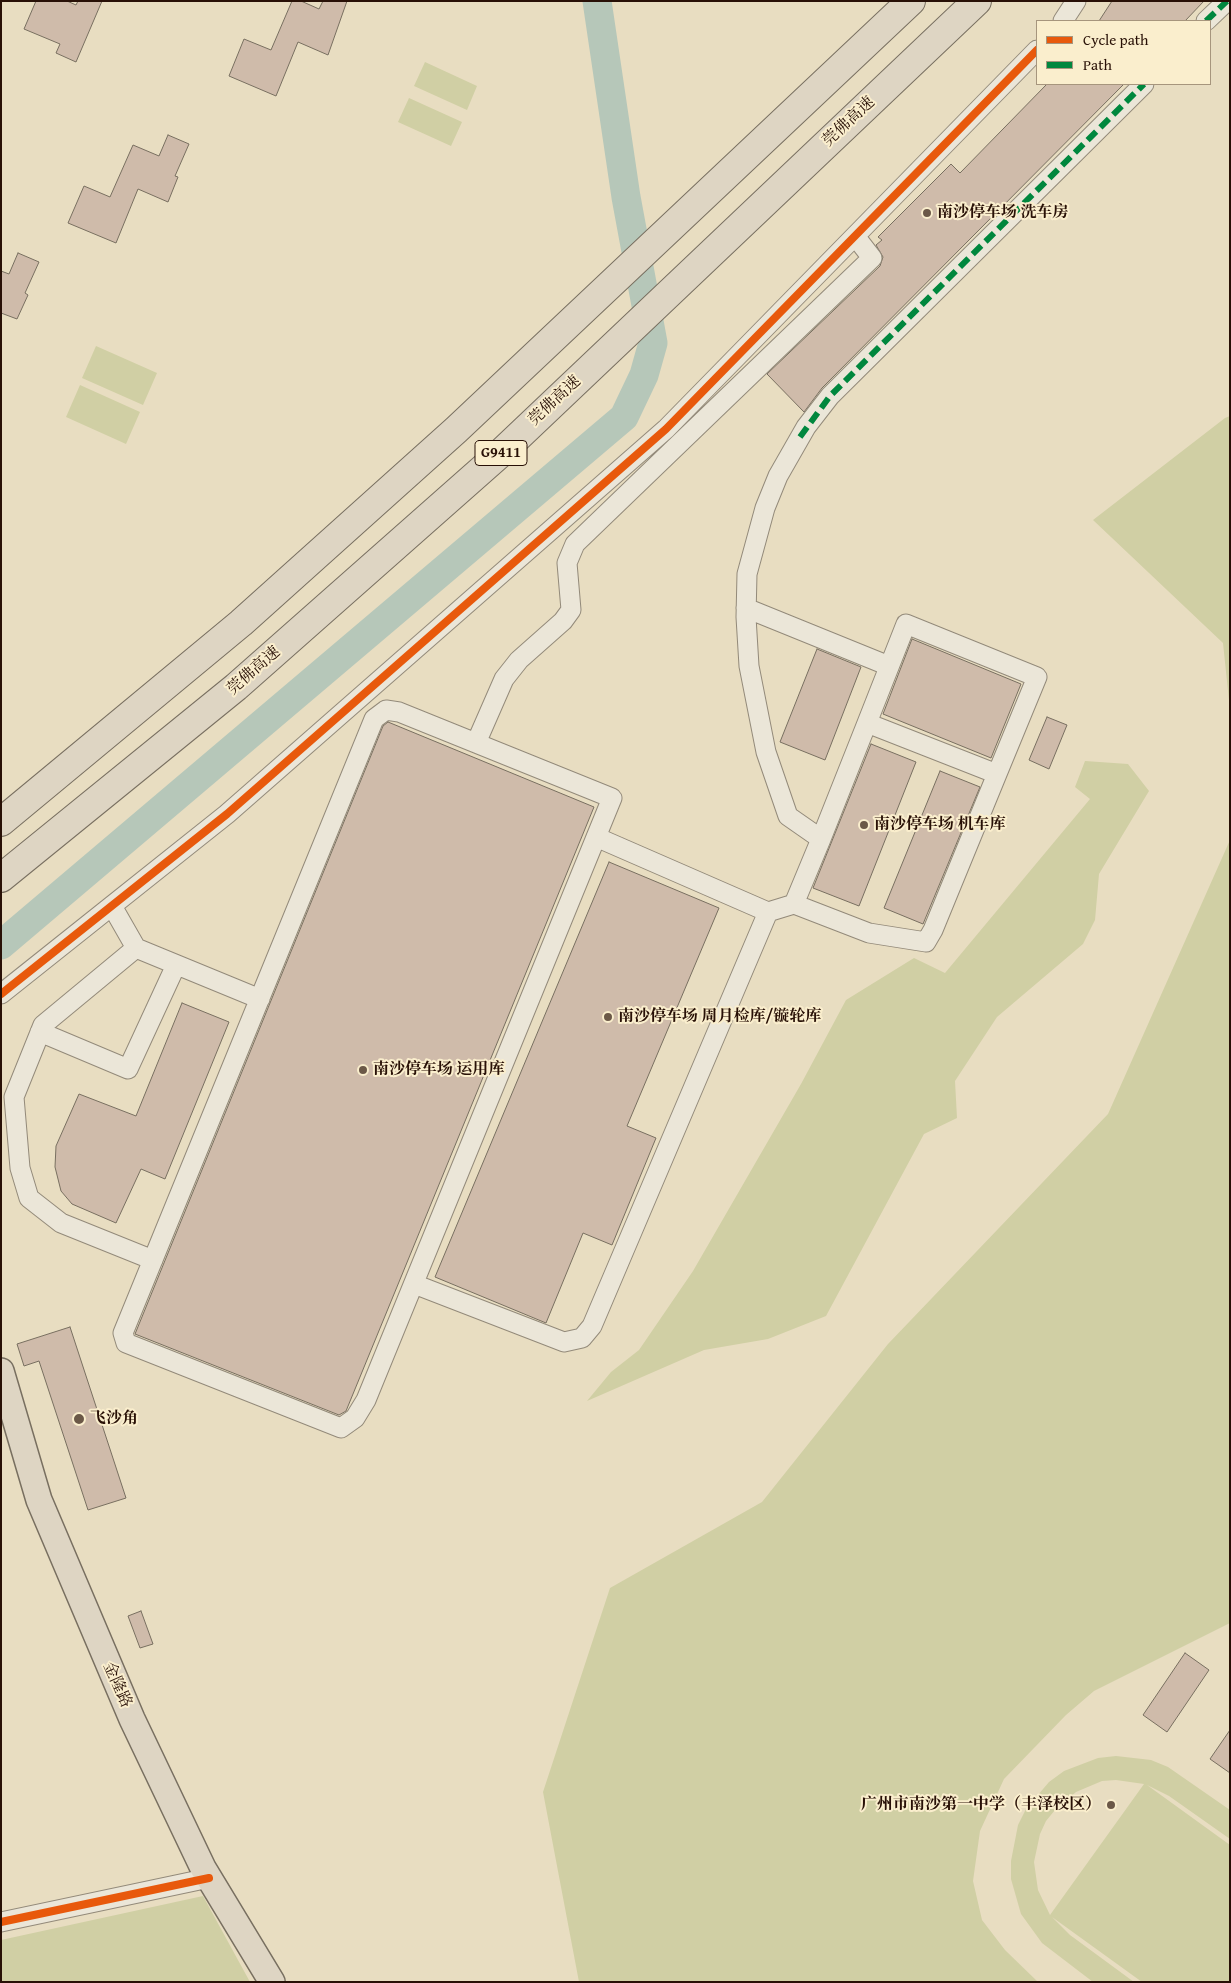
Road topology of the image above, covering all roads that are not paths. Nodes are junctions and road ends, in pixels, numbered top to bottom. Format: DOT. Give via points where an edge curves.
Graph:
graph roads {
  1 [pos="911,1"];
  2 [pos="977,1"];
  3 [pos="1076,1"];
  4 [pos="1226,1"];
  5 [pos="1065,20"];
  6 [pos="1207,20"];
  7 [pos="1036,51"];
  8 [pos="1143,85"];
  9 [pos="855,236"];
  10 [pos="746,608"];
  11 [pos="889,666"];
  12 [pos="866,723"];
  13 [pos="476,743"];
  14 [pos="997,774"];
  15 [pos="1,822"];
  16 [pos="596,837"];
  17 [pos="821,840"];
  18 [pos="1,878"];
  19 [pos="794,904"];
  20 [pos="112,906"];
  21 [pos="768,912"];
  22 [pos="136,948"];
  23 [pos="176,965"];
  24 [pos="1,994"];
  25 [pos="260,999"];
  26 [pos="40,1032"];
  27 [pos="153,1260"];
  28 [pos="414,1284"];
  29 [pos="1,1371"];
  30 [pos="209,1878"];
  31 [pos="1,1922"];
  32 [pos="272,1982"];
  1 -- 15 [label="highway, G9411" via="441,444 241,623"];
  2 -- 18 [label="highway, 莞佛高速 / G9411" via="496,457 236,687"];
  3 -- 5 [label="street"];
  4 -- 6 [label="street"];
  7 -- 9 [label="street"];
  8 -- 10 [label="street" via="830,396 800,437 765,508 747,574"];
  9 -- 13 [label="street" via="872,258 575,544 567,563 571,610 504,679"];
  9 -- 20 [label="street" via="666,429 227,814"];
  10 -- 11 [label="street"];
  10 -- 17 [label="street" via="749,666 766,752 788,816"];
  11 -- 12 [label="street"];
  11 -- 14 [label="street" via="906,624 1037,677"];
  12 -- 14 [label="street"];
  12 -- 17 [label="street"];
  13 -- 16 [label="street" via="612,798"];
  13 -- 25 [label="street" via="399,712 386,710 374,720"];
  14 -- 19 [label="street" via="926,942 869,934"];
  16 -- 21 [label="street"];
  16 -- 28 [label="street"];
  17 -- 19 [label="street"];
  19 -- 21 [label="street"];
  20 -- 22 [label="street"];
  20 -- 24 [label="street"];
  21 -- 28 [label="street" via="592,1326 582,1338 564,1342"];
  22 -- 23 [label="street"];
  22 -- 26 [label="street" via="43,1026"];
  23 -- 25 [label="street"];
  23 -- 26 [label="street" via="128,1069"];
  25 -- 27 [label="street"];
  26 -- 27 [label="street" via="14,1097 20,1168 29,1198 61,1223"];
  27 -- 28 [label="street" via="123,1333 126,1343 341,1428 356,1418 366,1400"];
  29 -- 30 [label="main road, 金隆路" via="40,1500 86,1614 132,1719"];
  30 -- 31 [label="street"];
  30 -- 32 [label="main road, 金隆路"];
}
